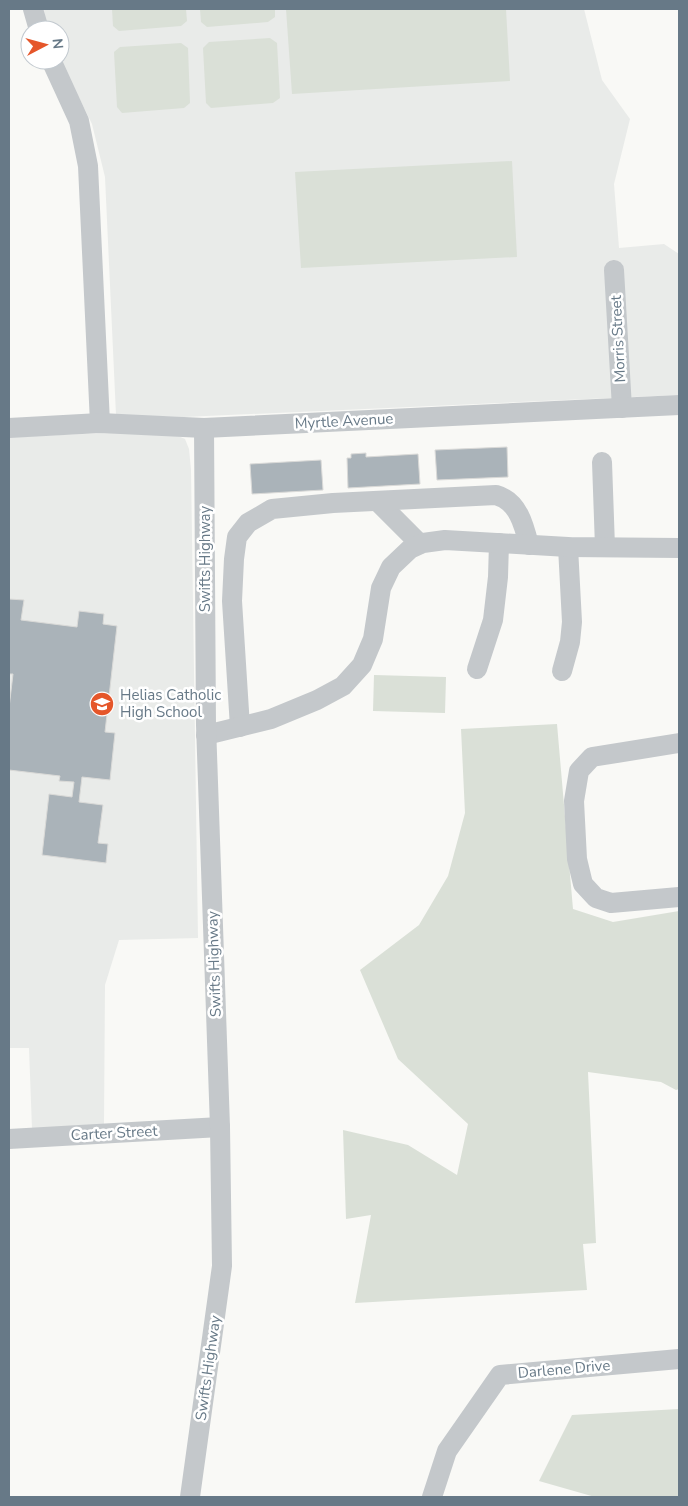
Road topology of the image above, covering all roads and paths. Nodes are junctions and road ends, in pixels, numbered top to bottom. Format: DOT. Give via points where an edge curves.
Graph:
graph roads {
  1 [pos="56,70"];
  2 [pos="614,270"];
  3 [pos="679,404"];
  4 [pos="622,408"];
  5 [pos="100,423"];
  6 [pos="9,428"];
  7 [pos="204,428"];
  8 [pos="596,464"];
  9 [pos="377,501"];
  10 [pos="499,543"];
  11 [pos="420,544"];
  12 [pos="529,545"];
  13 [pos="568,547"];
  14 [pos="598,547"];
  15 [pos="679,548"];
  16 [pos="477,669"];
  17 [pos="562,671"];
  18 [pos="240,727"];
  19 [pos="206,735"];
  20 [pos="679,743"];
  21 [pos="679,897"];
  22 [pos="220,1127"];
  23 [pos="9,1139"];
  24 [pos="679,1359"];
  25 [pos="190,1497"];
  26 [pos="432,1497"];
  1 -- 5 [label="street" via="80,121 88,166"];
  2 -- 4 [label="street, Morris Street"];
  3 -- 4 [label="street, Myrtle Avenue"];
  4 -- 7 [label="street, Myrtle Avenue"];
  5 -- 6 [label="street, Myrtle Avenue"];
  5 -- 7 [label="street, Myrtle Avenue"];
  7 -- 19 [label="street, Swifts Highway"];
  8 -- 14 [label="street"];
  9 -- 11 [label="street"];
  9 -- 12 [label="street" via="506,498 525,528"];
  9 -- 18 [label="street" via="272,508 248,523 237,537 232,601"];
  10 -- 11 [label="street" via="445,540"];
  10 -- 12 [label="street"];
  10 -- 16 [label="street" via="493,620"];
  11 -- 18 [label="street" via="391,567 382,588 373,639 362,665 343,686 271,719"];
  12 -- 13 [label="street"];
  13 -- 14 [label="street"];
  13 -- 17 [label="street" via="572,622"];
  14 -- 15 [label="street"];
  18 -- 19 [label="street"];
  19 -- 22 [label="street, Swifts Highway"];
  20 -- 21 [label="street" via="592,757 579,771 574,800 577,859 583,884 596,898 611,903"];
  22 -- 23 [label="street, Carter Street"];
  22 -- 25 [label="street, Swifts Highway" via="222,1266"];
  24 -- 26 [label="street, Darlene Drive" via="500,1375 447,1451"];
}
